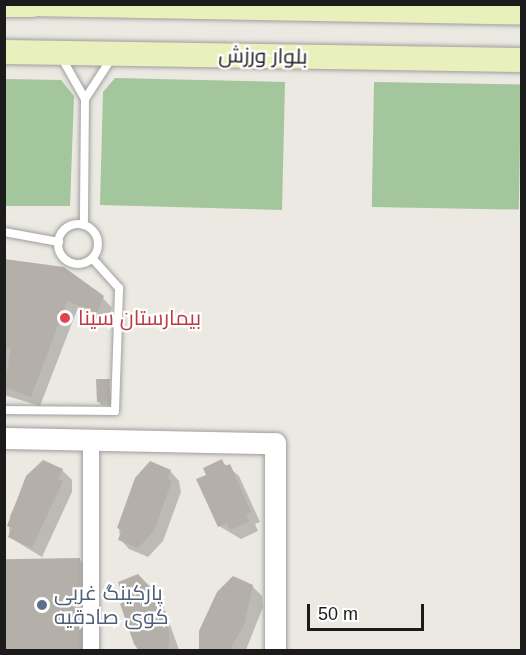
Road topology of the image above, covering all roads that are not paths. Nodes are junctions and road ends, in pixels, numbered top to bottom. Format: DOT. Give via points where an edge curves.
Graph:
graph roads {
  1 [pos="4,5"];
  2 [pos="30,5"];
  3 [pos="522,13"];
  4 [pos="4,52"];
  5 [pos="59,53"];
  6 [pos="114,53"];
  7 [pos="522,60"];
  8 [pos="85,99"];
  9 [pos="84,225"];
  10 [pos="4,232"];
  11 [pos="59,242"];
  12 [pos="92,258"];
  13 [pos="4,410"];
  14 [pos="4,438"];
  15 [pos="91,439"];
  16 [pos="91,651"];
  17 [pos="275,651"];
  1 -- 2 [label="main road"];
  2 -- 3 [label="main road"];
  4 -- 5 [label="main road, بلوار ورزش"];
  5 -- 6 [label="main road, بلوار ورزش"];
  5 -- 8 [label="lane"];
  6 -- 7 [label="main road, بلوار ورزش"];
  6 -- 8 [label="lane"];
  8 -- 9 [label="lane"];
  9 -- 11 [label="lane" via="64,230"];
  9 -- 12 [label="lane" via="97,239"];
  10 -- 11 [label="lane"];
  11 -- 12 [label="lane" via="62,255 73,263"];
  12 -- 13 [label="lane" via="118,288 115,411"];
  14 -- 15 [label="street"];
  15 -- 16 [label="street"];
  15 -- 17 [label="street" via="275,443"];
}
